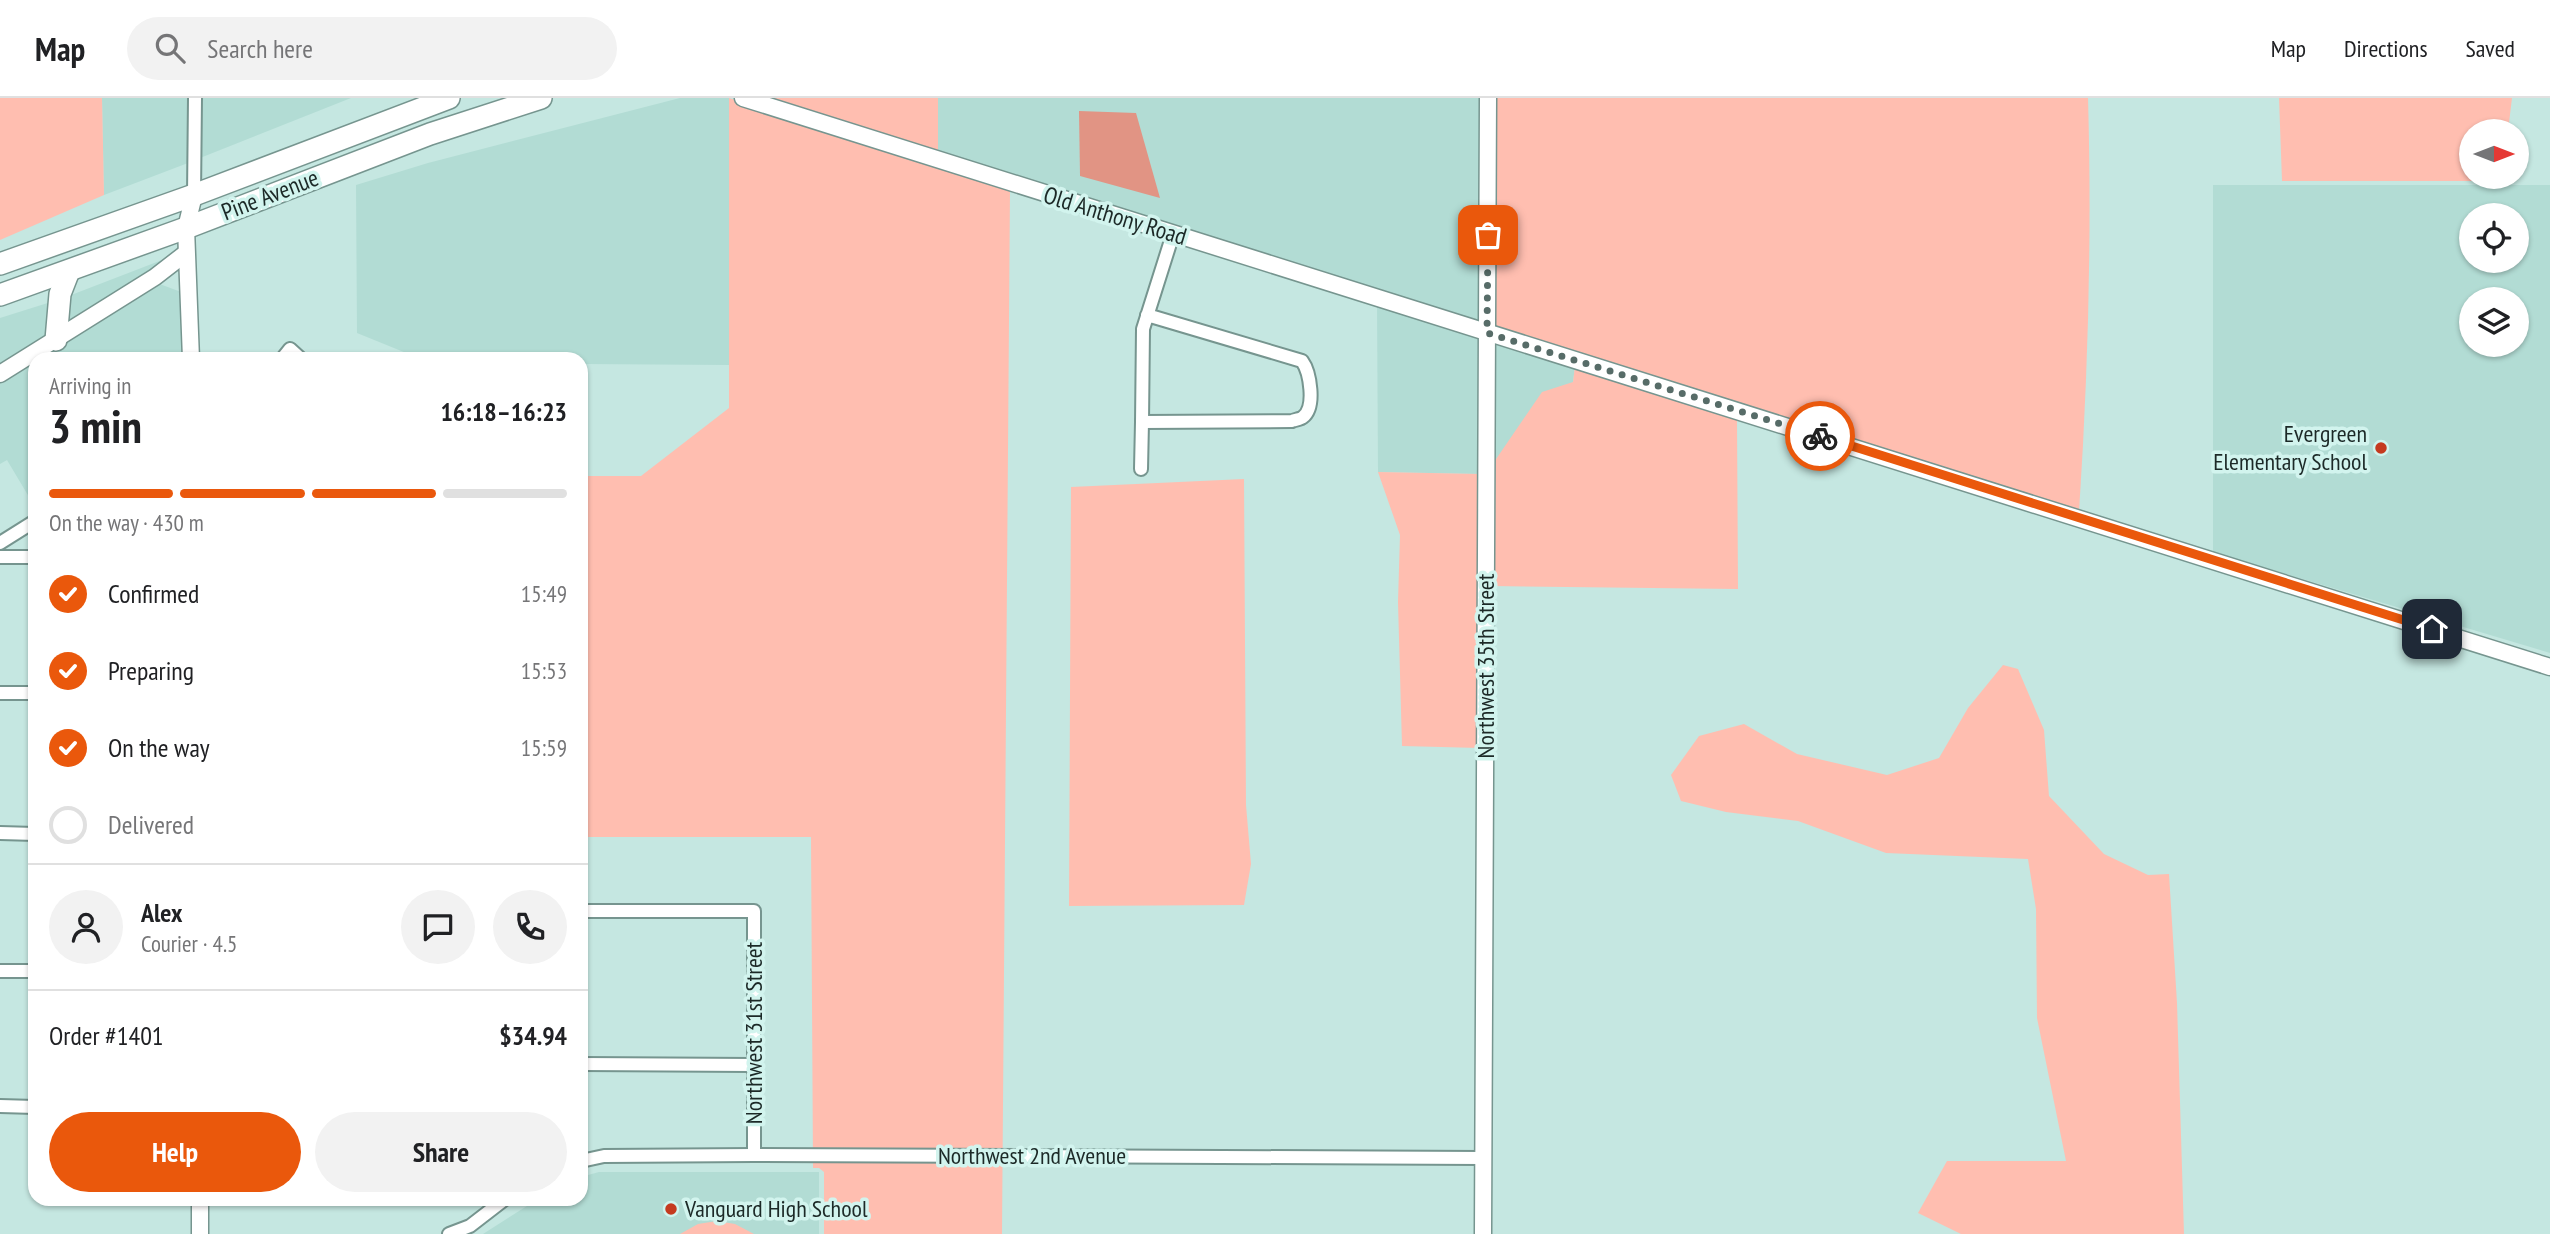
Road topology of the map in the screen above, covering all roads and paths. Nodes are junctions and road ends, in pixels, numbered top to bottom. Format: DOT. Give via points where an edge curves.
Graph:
graph roads {
  1 [pos="195,98"];
  2 [pos="449,98"];
  3 [pos="507,98"];
  4 [pos="538,98"];
  5 [pos="743,98"];
  6 [pos="1488,98"];
  7 [pos="382,152"];
  8 [pos="194,195"];
  9 [pos="186,228"];
  10 [pos="1173,234"];
  11 [pos="186,253"];
  12 [pos="0,264"];
  13 [pos="69,271"];
  14 [pos="155,277"];
  15 [pos="187,289"];
  16 [pos="0,295"];
  17 [pos="1147,315"];
  18 [pos="1487,333"];
  19 [pos="56,340"];
  20 [pos="36,352"];
  21 [pos="191,352"];
  22 [pos="28,357"];
  23 [pos="0,374"];
  24 [pos="1142,422"];
  25 [pos="1142,468"];
  26 [pos="28,525"];
  27 [pos="0,543"];
  28 [pos="0,557"];
  29 [pos="28,557"];
  30 [pos="2550,667"];
  31 [pos="0,693"];
  32 [pos="28,693"];
  33 [pos="0,833"];
  34 [pos="28,834"];
  35 [pos="588,911"];
  36 [pos="0,971"];
  37 [pos="28,971"];
  38 [pos="588,1064"];
  39 [pos="753,1065"];
  40 [pos="0,1106"];
  41 [pos="28,1107"];
  42 [pos="754,1155"];
  43 [pos="1483,1158"];
  44 [pos="588,1159"];
  45 [pos="200,1206"];
  46 [pos="496,1206"];
  47 [pos="200,1234"];
  48 [pos="449,1234"];
  49 [pos="1483,1234"];
  1 -- 8 [label="street"];
  2 -- 8 [label="highway, Pine Avenue"];
  3 -- 7 [label="highway" via="399,136"];
  4 -- 7 [label="highway, Pine Avenue"];
  5 -- 10 [label="street, Old Anthony Road"];
  6 -- 18 [label="street, Northwest 35th Street"];
  7 -- 9 [label="highway, Pine Avenue"];
  8 -- 9 [label="street"];
  8 -- 12 [label="highway, Pine Avenue"];
  9 -- 11 [label="street"];
  9 -- 13 [label="highway, Pine Avenue"];
  10 -- 17 [label="street"];
  10 -- 18 [label="street, Old Anthony Road"];
  11 -- 14 [label="street"];
  11 -- 15 [label="street"];
  13 -- 16 [label="highway, Pine Avenue"];
  13 -- 19 [label="highway" via="60,294"];
  14 -- 15 [label="street"];
  14 -- 19 [label="street"];
  15 -- 21 [label="street"];
  17 -- 24 [label="street" via="1142,343"];
  17 -- 24 [label="street" via="1302,361 1310,377 1309,405 1302,418 1292,421"];
  18 -- 30 [label="street, Old Anthony Road"];
  18 -- 43 [label="street, Northwest 35th Street"];
  19 -- 20 [label="street"];
  22 -- 23 [label="street"];
  24 -- 25 [label="street"];
  26 -- 27 [label="street"];
  28 -- 29 [label="street"];
  31 -- 32 [label="street"];
  33 -- 34 [label="street"];
  35 -- 39 [label="street, Northwest 31st Street" via="754,911"];
  36 -- 37 [label="street"];
  38 -- 39 [label="street"];
  39 -- 42 [label="street, Northwest 31st Street"];
  40 -- 41 [label="street"];
  42 -- 43 [label="street, Northwest 2nd Avenue"];
  42 -- 44 [label="street, Northwest 2nd Avenue"];
  43 -- 49 [label="street, Northwest 35th Street"];
  45 -- 47 [label="street"];
  46 -- 48 [label="street" via="470,1226"];
}
